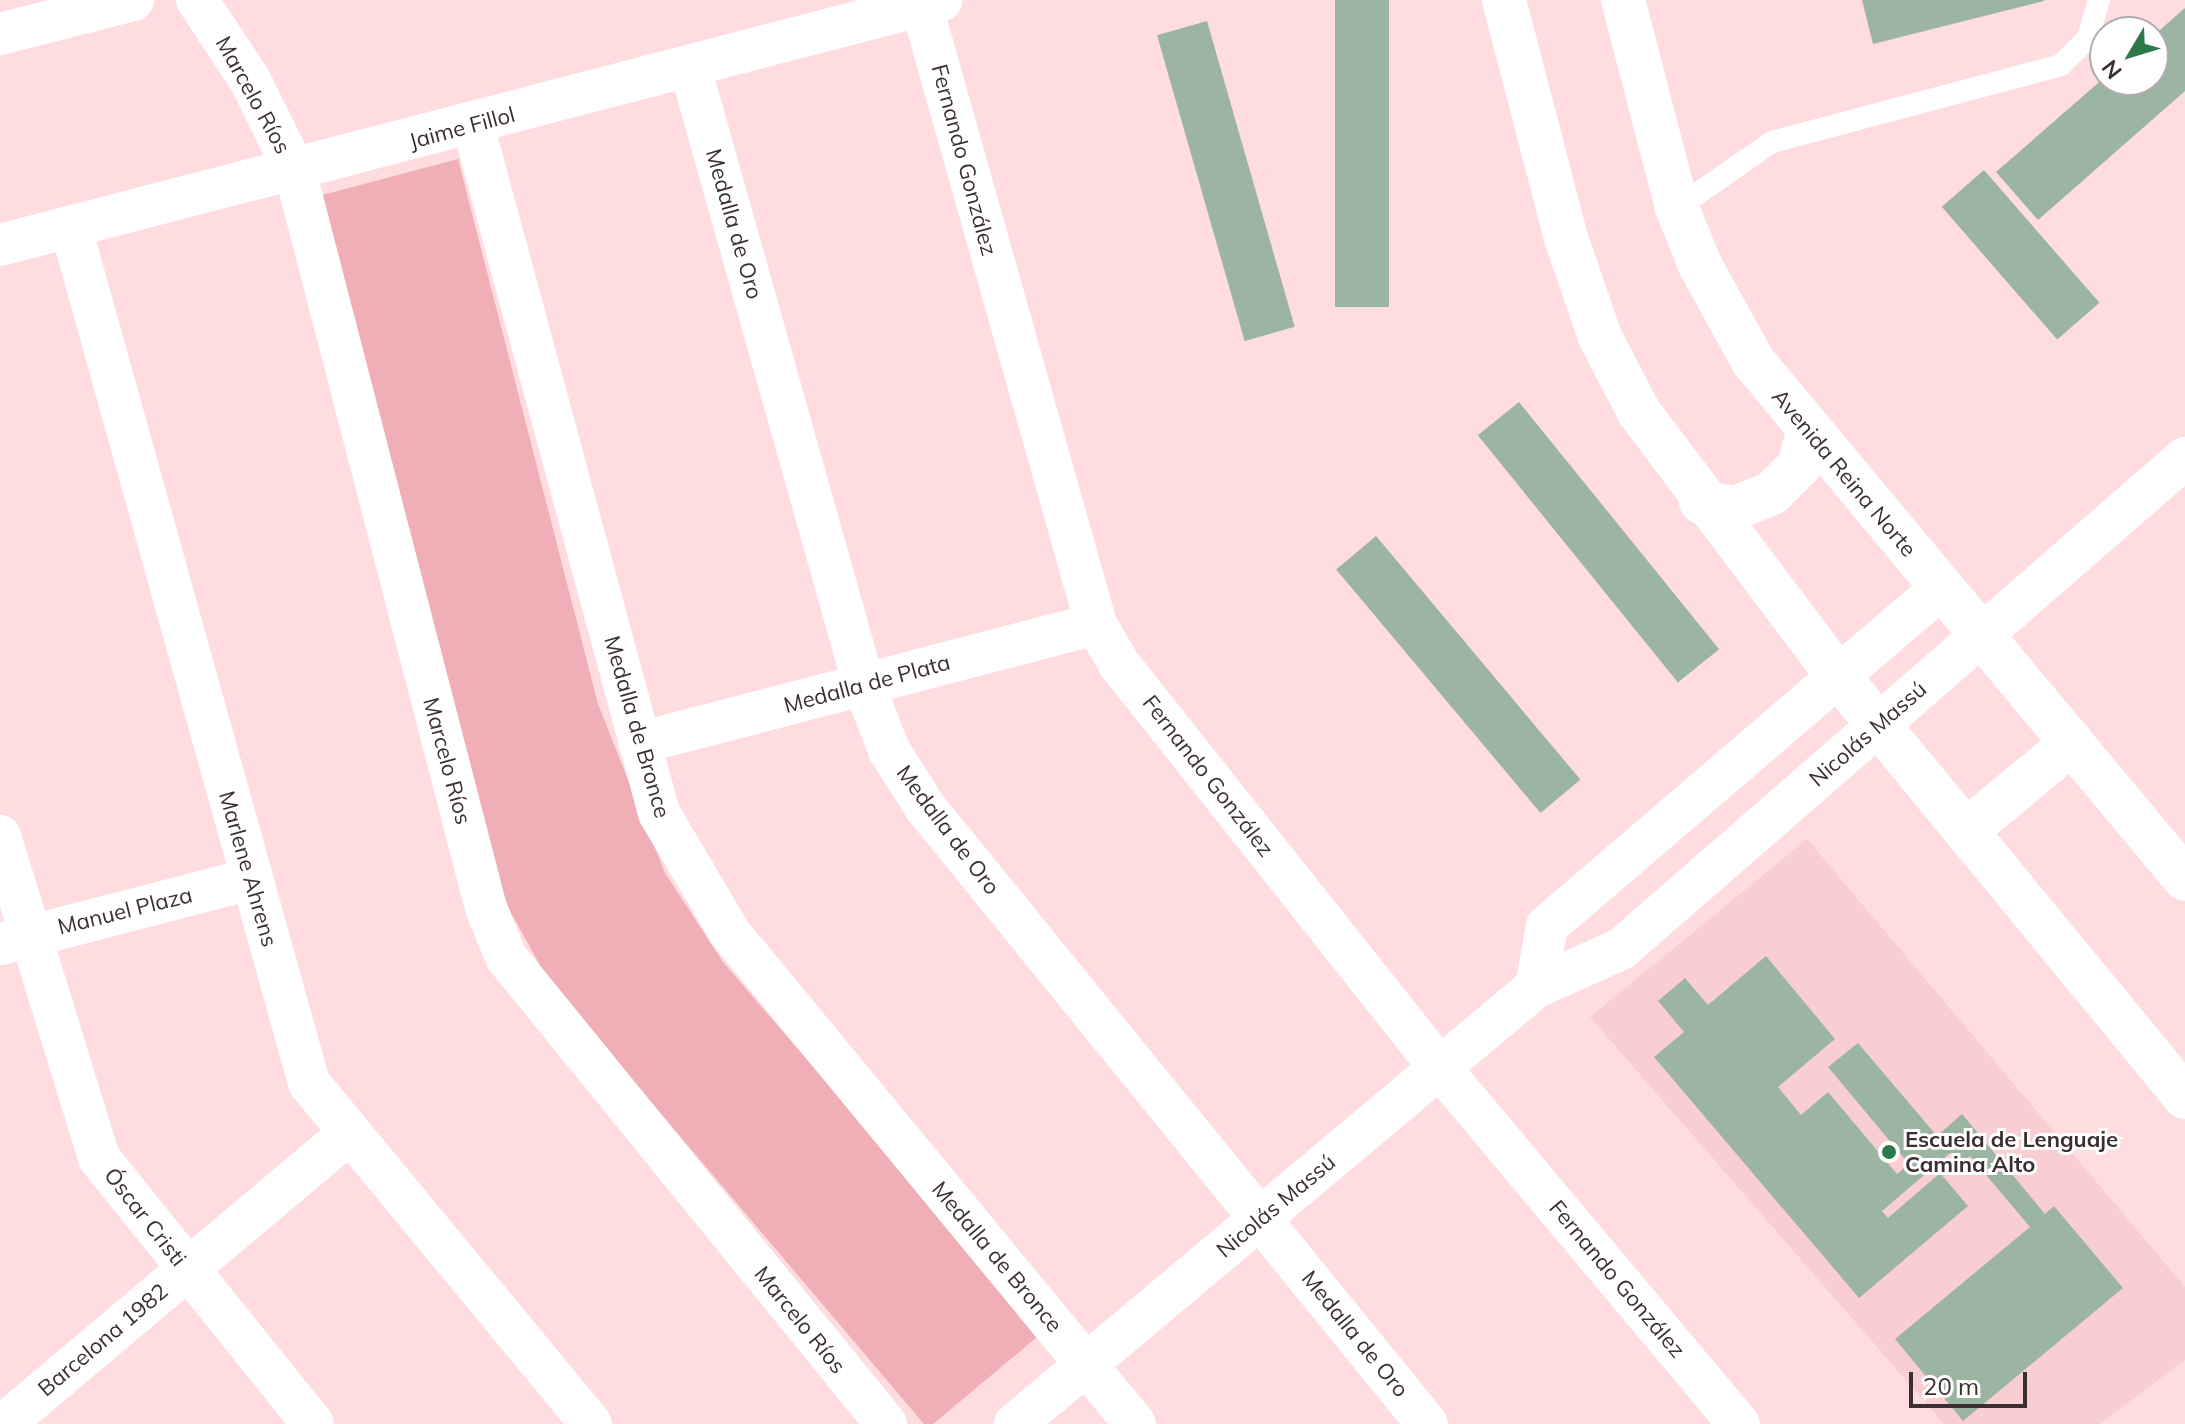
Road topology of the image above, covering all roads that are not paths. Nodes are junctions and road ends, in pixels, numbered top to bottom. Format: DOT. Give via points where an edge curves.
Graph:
graph roads {
  1 [pos="133,0"];
  2 [pos="197,0"];
  3 [pos="1504,0"];
  4 [pos="1623,0"];
  5 [pos="2099,0"];
  6 [pos="928,2"];
  7 [pos="0,34"];
  8 [pos="690,67"];
  9 [pos="473,125"];
  10 [pos="295,171"];
  11 [pos="1677,208"];
  12 [pos="71,228"];
  13 [pos="0,245"];
  14 [pos="1808,432"];
  15 [pos="2185,458"];
  16 [pos="1701,502"];
  17 [pos="1940,589"];
  18 [pos="1096,624"];
  19 [pos="1981,636"];
  20 [pos="1839,677"];
  21 [pos="864,685"];
  22 [pos="1879,725"];
  23 [pos="639,743"];
  24 [pos="2072,743"];
  25 [pos="1966,831"];
  26 [pos="0,836"];
  27 [pos="251,879"];
  28 [pos="2185,879"];
  29 [pos="14,940"];
  30 [pos="1536,987"];
  31 [pos="1440,1068"];
  32 [pos="2185,1097"];
  33 [pos="349,1133"];
  34 [pos="1261,1218"];
  35 [pos="186,1270"];
  36 [pos="1086,1365"];
  37 [pos="4,1424"];
  38 [pos="313,1424"];
  39 [pos="591,1424"];
  40 [pos="886,1424"];
  41 [pos="1015,1424"];
  42 [pos="1135,1424"];
  43 [pos="1427,1424"];
  44 [pos="1739,1424"];
  1 -- 7 [label="street"];
  2 -- 10 [label="street, Marcelo Ríos" via="250,80"];
  3 -- 16 [label="street" via="1566,238 1600,337 1639,412"];
  4 -- 11 [label="street, Avenida Reina Norte"];
  5 -- 11 [label="lane" via="2088,38 2061,65 1772,142"];
  6 -- 8 [label="street, Jaime Fillol"];
  6 -- 18 [label="street, Fernando González"];
  8 -- 9 [label="street, Jaime Fillol"];
  8 -- 21 [label="street, Medalla de Oro"];
  9 -- 10 [label="street, Jaime Fillol"];
  9 -- 23 [label="street, Medalla de Bronce"];
  10 -- 12 [label="street, Jaime Fillol"];
  10 -- 40 [label="street, Marcelo Ríos" via="486,908 506,957"];
  11 -- 14 [label="street, Avenida Reina Norte" via="1727,319"];
  12 -- 13 [label="street, Jaime Fillol"];
  12 -- 27 [label="street, Marlene Ahrens"];
  14 -- 16 [label="street" via="1799,466 1772,493 1735,508"];
  14 -- 17 [label="street, Avenida Reina Norte"];
  15 -- 19 [label="street, Nicolás Massú"];
  16 -- 20 [label="street"];
  17 -- 19 [label="street, Avenida Reina Norte"];
  17 -- 20 [label="street"];
  18 -- 21 [label="street, Medalla de Plata"];
  18 -- 31 [label="street, Fernando González" via="1119,664"];
  19 -- 22 [label="street, Nicolás Massú"];
  19 -- 24 [label="street, Avenida Reina Norte"];
  20 -- 22 [label="street"];
  20 -- 30 [label="street" via="1547,926"];
  21 -- 23 [label="street, Medalla de Plata"];
  21 -- 34 [label="street, Medalla de Oro" via="889,750 925,807"];
  22 -- 25 [label="street"];
  22 -- 30 [label="street, Nicolás Massú" via="1621,949"];
  23 -- 36 [label="street, Medalla de Bronce" via="659,813 730,933"];
  24 -- 25 [label="street"];
  24 -- 28 [label="street, Avenida Reina Norte"];
  25 -- 32 [label="street"];
  26 -- 29 [label="street, Óscar Cristi"];
  27 -- 29 [label="street, Manuel Plaza"];
  27 -- 33 [label="street, Marlene Ahrens" via="309,1083"];
  29 -- 35 [label="street, Óscar Cristi" via="99,1158"];
  30 -- 31 [label="street, Nicolás Massú"];
  31 -- 34 [label="street, Nicolás Massú"];
  31 -- 44 [label="street, Fernando González"];
  33 -- 35 [label="street, Barcelona 1982"];
  33 -- 39 [label="street, Marlene Ahrens"];
  34 -- 36 [label="street, Nicolás Massú"];
  34 -- 43 [label="street, Medalla de Oro"];
  35 -- 37 [label="street, Barcelona 1982"];
  35 -- 38 [label="street, Óscar Cristi"];
  36 -- 41 [label="street, Nicolás Massú"];
  36 -- 42 [label="street, Medalla de Bronce"];
}
